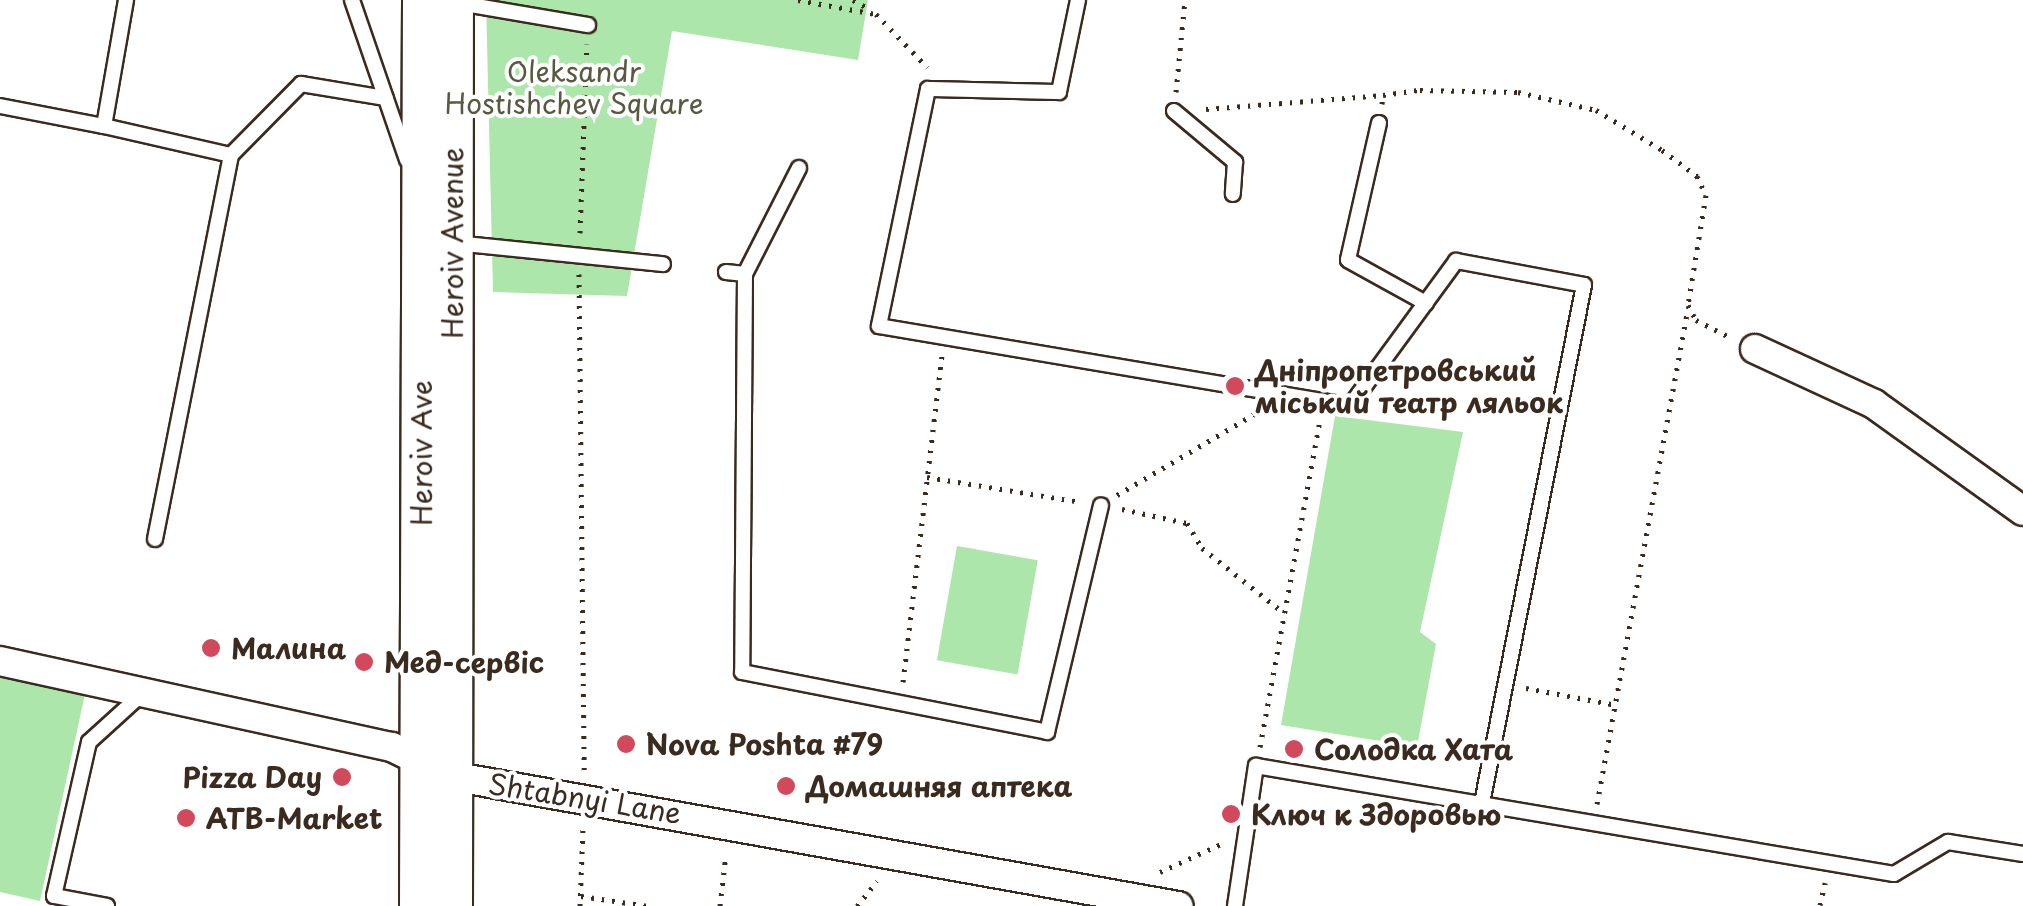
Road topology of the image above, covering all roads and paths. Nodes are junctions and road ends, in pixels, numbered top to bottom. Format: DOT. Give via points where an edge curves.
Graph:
graph roads {
  1 [pos="126,0"];
  2 [pos="352,0"];
  3 [pos="798,0"];
  4 [pos="853,0"];
  5 [pos="1078,0"];
  6 [pos="1185,0"];
  7 [pos="443,1"];
  8 [pos="876,14"];
  9 [pos="588,25"];
  10 [pos="928,89"];
  11 [pos="1383,95"];
  12 [pos="386,98"];
  13 [pos="0,106"];
  14 [pos="1174,111"];
  15 [pos="1379,123"];
  16 [pos="104,126"];
  17 [pos="230,155"];
  18 [pos="799,168"];
  19 [pos="1233,194"];
  20 [pos="423,204"];
  21 [pos="452,243"];
  22 [pos="579,256"];
  23 [pos="663,264"];
  24 [pos="726,272"];
  25 [pos="745,274"];
  26 [pos="1426,303"];
  27 [pos="1688,305"];
  28 [pos="944,338"];
  29 [pos="1755,349"];
  30 [pos="1286,395"];
  31 [pos="1323,401"];
  32 [pos="927,477"];
  33 [pos="1101,505"];
  34 [pos="2023,511"];
  35 [pos="155,539"];
  36 [pos="1284,613"];
  37 [pos="0,660"];
  38 [pos="1506,684"];
  39 [pos="142,694"];
  40 [pos="900,703"];
  41 [pos="1616,705"];
  42 [pos="1256,766"];
  43 [pos="436,769"];
  44 [pos="584,796"];
  45 [pos="1482,803"];
  46 [pos="1594,822"];
  47 [pos="730,823"];
  48 [pos="1243,832"];
  49 [pos="2023,854"];
  50 [pos="1104,892"];
  51 [pos="581,896"];
  52 [pos="107,906"];
  53 [pos="420,906"];
  54 [pos="452,906"];
  55 [pos="580,906"];
  56 [pos="648,906"];
  57 [pos="720,906"];
  58 [pos="1178,906"];
  59 [pos="1234,906"];
  1 -- 16 [label="lane"];
  2 -- 12 [label="lane"];
  3 -- 8 [label="path"];
  4 -- 8 [label="path"];
  5 -- 10 [label="lane" via="1059,92"];
  6 -- 14 [label="path"];
  7 -- 9 [label="lane"];
  7 -- 20 [label="main road, Heroiv Ave"];
  7 -- 21 [label="main road, Heroiv Avenue"];
  8 -- 10 [label="path" via="929,69"];
  9 -- 22 [label="path"];
  10 -- 28 [label="lane" via="879,326"];
  11 -- 14 [label="path"];
  11 -- 15 [label="path"];
  11 -- 27 [label="path" via="1518,92 1596,110 1662,150 1698,176 1706,195"];
  12 -- 17 [label="lane" via="301,84"];
  12 -- 20 [label="lane"];
  13 -- 16 [label="lane"];
  14 -- 19 [label="lane" via="1236,162"];
  15 -- 26 [label="lane" via="1348,260"];
  16 -- 17 [label="lane"];
  17 -- 35 [label="lane"];
  18 -- 25 [label="lane"];
  20 -- 43 [label="main road, Heroiv Ave"];
  21 -- 22 [label="lane"];
  21 -- 43 [label="main road, Heroiv Avenue"];
  22 -- 23 [label="lane"];
  22 -- 44 [label="path"];
  24 -- 25 [label="lane"];
  25 -- 40 [label="lane" via="742,672"];
  26 -- 31 [label="lane" via="1350,406"];
  26 -- 38 [label="lane" via="1456,261 1584,285"];
  27 -- 29 [label="path" via="1696,320"];
  27 -- 41 [label="path"];
  28 -- 30 [label="lane"];
  28 -- 32 [label="path"];
  29 -- 34 [label="street" via="1874,404"];
  30 -- 31 [label="lane"];
  30 -- 33 [label="path"];
  31 -- 36 [label="path"];
  32 -- 33 [label="path"];
  32 -- 40 [label="path"];
  33 -- 36 [label="path" via="1187,523 1202,548"];
  33 -- 40 [label="lane" via="1046,732"];
  36 -- 42 [label="path"];
  37 -- 39 [label="street, Shtabnyi Lane"];
  38 -- 41 [label="path"];
  38 -- 45 [label="lane"];
  39 -- 43 [label="street, Shtabnyi Lane" via="392,747"];
  39 -- 52 [label="lane" via="89,742 54,896"];
  41 -- 46 [label="path"];
  42 -- 45 [label="lane"];
  42 -- 48 [label="lane"];
  43 -- 44 [label="street, Shtabnyi Lane"];
  43 -- 53 [label="main road, Heroiv Ave"];
  43 -- 54 [label="main road, Heroiv Avenue"];
  44 -- 47 [label="street, Shtabnyi Lane"];
  44 -- 51 [label="path"];
  45 -- 46 [label="lane"];
  46 -- 49 [label="lane" via="1894,874 1948,842"];
  47 -- 50 [label="street, Shtabnyi Lane"];
  47 -- 57 [label="path"];
  48 -- 50 [label="path"];
  48 -- 59 [label="lane"];
  50 -- 58 [label="street, Shtabnyi Lane"];
  51 -- 55 [label="path"];
  51 -- 56 [label="path"];
}
